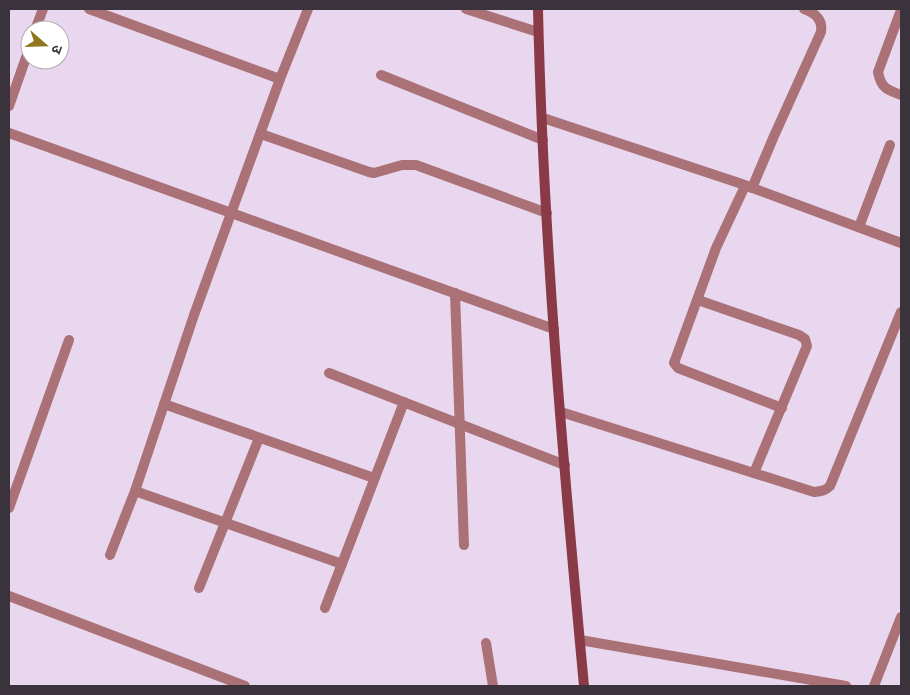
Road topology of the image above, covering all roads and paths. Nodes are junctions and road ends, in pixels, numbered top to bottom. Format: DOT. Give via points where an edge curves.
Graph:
graph roads {
  1 [pos="90,9"];
  2 [pos="308,9"];
  3 [pos="466,9"];
  4 [pos="538,9"];
  5 [pos="804,9"];
  6 [pos="901,10"];
  7 [pos="538,32"];
  8 [pos="20,67"];
  9 [pos="381,75"];
  10 [pos="280,79"];
  11 [pos="13,82"];
  12 [pos="901,95"];
  13 [pos="9,106"];
  14 [pos="542,118"];
  15 [pos="9,132"];
  16 [pos="261,134"];
  17 [pos="543,140"];
  18 [pos="890,145"];
  19 [pos="749,187"];
  20 [pos="232,212"];
  21 [pos="547,213"];
  22 [pos="859,227"];
  23 [pos="901,243"];
  24 [pos="455,293"];
  25 [pos="698,300"];
  26 [pos="901,312"];
  27 [pos="554,328"];
  28 [pos="69,340"];
  29 [pos="329,373"];
  30 [pos="404,402"];
  31 [pos="164,404"];
  32 [pos="782,408"];
  33 [pos="561,412"];
  34 [pos="461,424"];
  35 [pos="259,438"];
  36 [pos="565,465"];
  37 [pos="754,473"];
  38 [pos="374,478"];
  39 [pos="135,491"];
  40 [pos="9,508"];
  41 [pos="225,523"];
  42 [pos="464,545"];
  43 [pos="110,555"];
  44 [pos="342,564"];
  45 [pos="199,588"];
  46 [pos="9,596"];
  47 [pos="325,608"];
  48 [pos="901,617"];
  49 [pos="580,640"];
  50 [pos="486,644"];
  51 [pos="245,686"];
  52 [pos="493,686"];
  53 [pos="584,686"];
  54 [pos="846,686"];
  55 [pos="874,686"];
  1 -- 10 [label="street"];
  2 -- 10 [label="street"];
  3 -- 7 [label="street"];
  4 -- 7 [label="main road"];
  5 -- 19 [label="street" via="818,17 821,32"];
  6 -- 12 [label="street" via="878,72 884,88"];
  7 -- 14 [label="main road"];
  8 -- 11 [label="street"];
  9 -- 17 [label="street"];
  10 -- 16 [label="street"];
  11 -- 13 [label="street"];
  14 -- 17 [label="main road"];
  14 -- 19 [label="street"];
  15 -- 20 [label="street"];
  16 -- 20 [label="street"];
  16 -- 21 [label="street" via="369,172 416,165"];
  17 -- 21 [label="main road"];
  18 -- 22 [label="street"];
  19 -- 22 [label="street"];
  19 -- 25 [label="street" via="716,248"];
  20 -- 24 [label="street"];
  20 -- 31 [label="street"];
  21 -- 27 [label="main road"];
  22 -- 23 [label="street"];
  24 -- 27 [label="street"];
  24 -- 34 [label="street"];
  25 -- 32 [label="street" via="674,359 676,366"];
  25 -- 32 [label="street" via="805,339 807,346"];
  26 -- 37 [label="street" via="830,486 814,492"];
  27 -- 33 [label="main road"];
  28 -- 40 [label="street"];
  29 -- 30 [label="street"];
  30 -- 34 [label="street"];
  30 -- 38 [label="street"];
  31 -- 35 [label="street"];
  31 -- 39 [label="street"];
  32 -- 37 [label="street"];
  33 -- 36 [label="main road"];
  33 -- 37 [label="street"];
  34 -- 36 [label="street"];
  34 -- 42 [label="street"];
  35 -- 38 [label="street"];
  35 -- 41 [label="street"];
  36 -- 49 [label="main road"];
  38 -- 44 [label="street"];
  39 -- 41 [label="street"];
  39 -- 43 [label="street"];
  41 -- 44 [label="street"];
  41 -- 45 [label="street"];
  44 -- 47 [label="street"];
  46 -- 51 [label="street"];
  48 -- 55 [label="street"];
  49 -- 53 [label="main road"];
  49 -- 54 [label="street"];
  50 -- 52 [label="street"];
}
